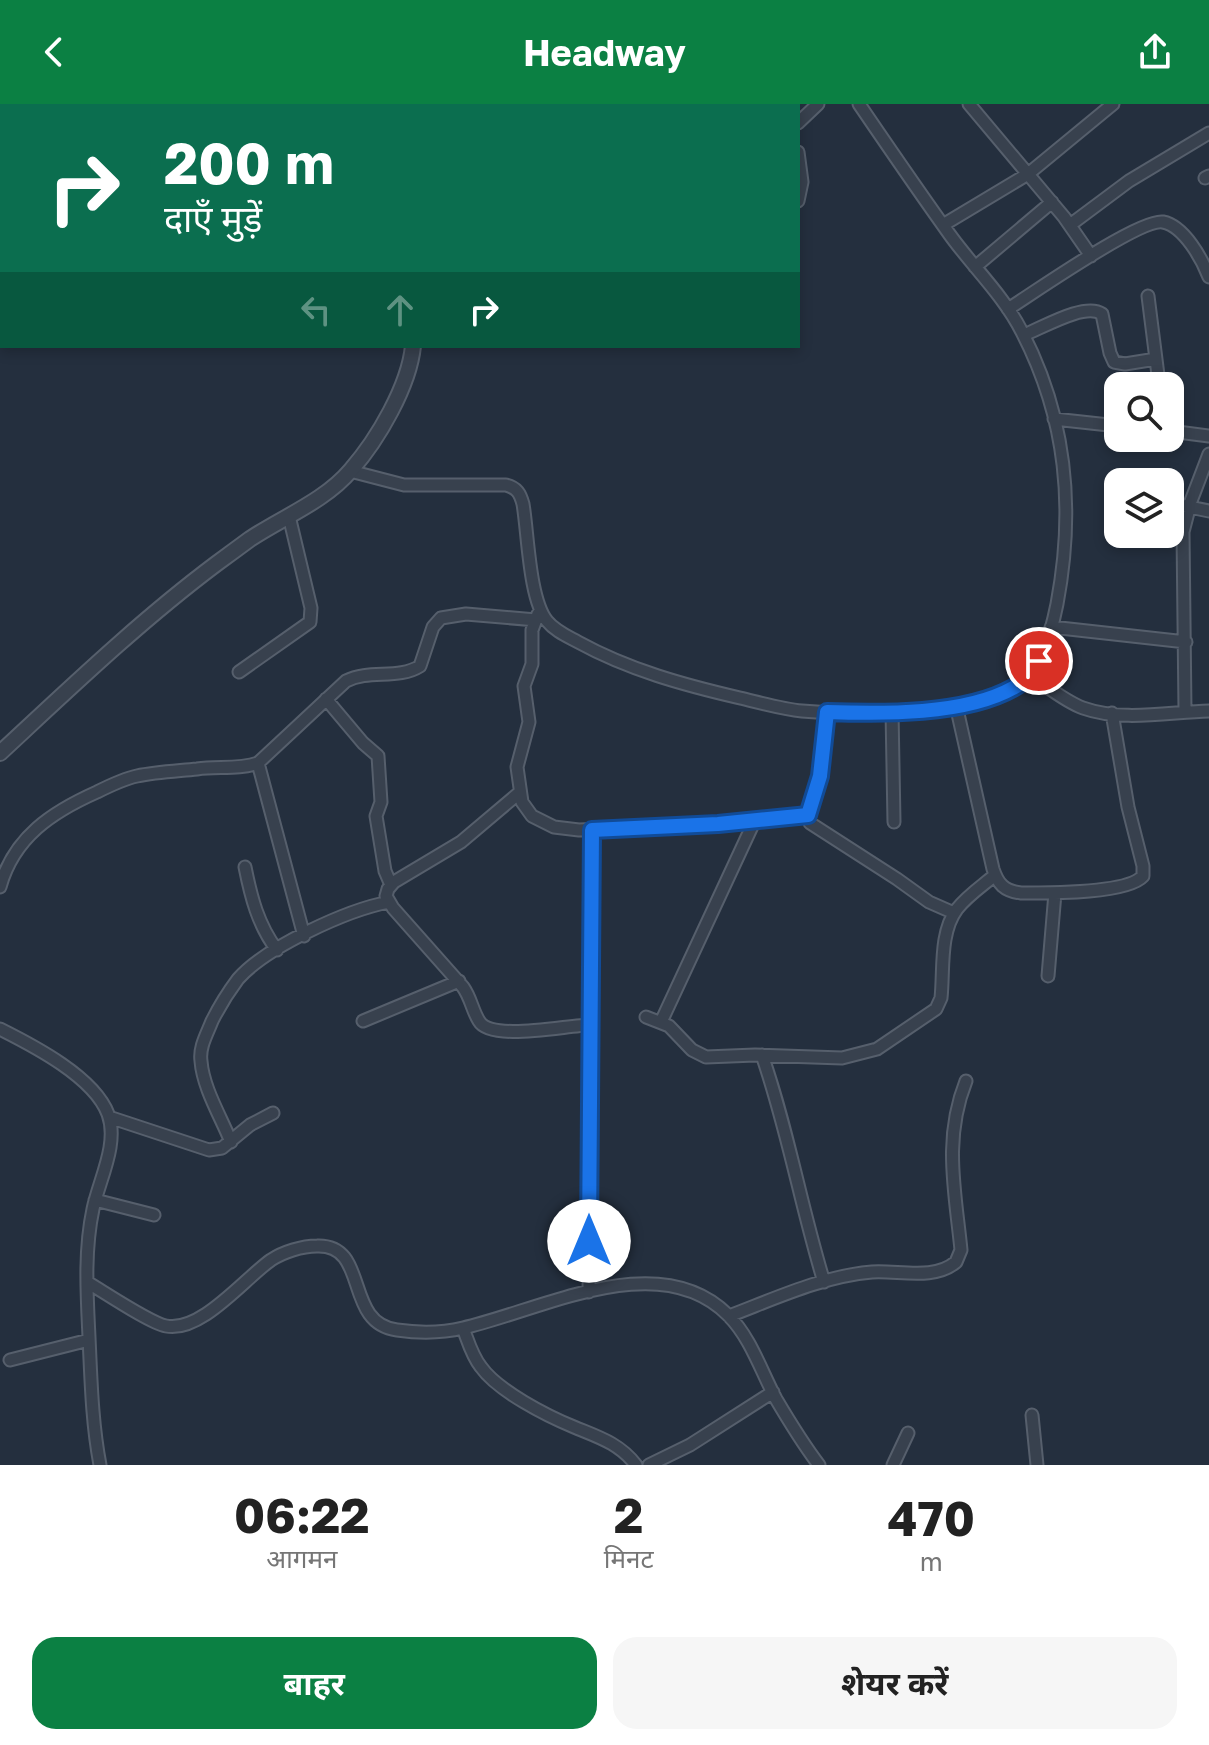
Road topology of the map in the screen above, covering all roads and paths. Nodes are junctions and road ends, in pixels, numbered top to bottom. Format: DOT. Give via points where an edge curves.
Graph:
graph roads {
  1 [pos="818,104"];
  2 [pos="859,104"];
  3 [pos="969,104"];
  4 [pos="1113,104"];
  5 [pos="800,121"];
  6 [pos="1209,133"];
  7 [pos="800,167"];
  8 [pos="1028,174"];
  9 [pos="800,192"];
  10 [pos="1052,202"];
  11 [pos="943,225"];
  12 [pos="1070,225"];
  13 [pos="1091,256"];
  14 [pos="975,267"];
  15 [pos="1209,275"];
  16 [pos="1148,296"];
  17 [pos="1008,309"];
  18 [pos="1024,335"];
  19 [pos="413,348"];
  20 [pos="1156,359"];
  21 [pos="1158,372"];
  22 [pos="1054,419"];
  23 [pos="1104,424"];
  24 [pos="1184,433"];
  25 [pos="1209,436"];
  26 [pos="1209,454"];
  27 [pos="350,471"];
  28 [pos="1184,506"];
  29 [pos="1189,507"];
  30 [pos="1209,511"];
  31 [pos="289,516"];
  32 [pos="538,615"];
  33 [pos="1051,627"];
  34 [pos="1186,642"];
  35 [pos="239,672"];
  36 [pos="1030,675"];
  37 [pos="326,699"];
  38 [pos="956,705"];
  39 [pos="892,711"];
  40 [pos="1185,711"];
  41 [pos="1209,711"];
  42 [pos="827,712"];
  43 [pos="1112,713"];
  44 [pos="0,753"];
  45 [pos="258,763"];
  46 [pos="519,793"];
  47 [pos="808,815"];
  48 [pos="754,822"];
  49 [pos="894,822"];
  50 [pos="592,830"];
  51 [pos="245,867"];
  52 [pos="995,875"];
  53 [pos="391,885"];
  54 [pos="0,887"];
  55 [pos="1055,893"];
  56 [pos="389,902"];
  57 [pos="954,913"];
  58 [pos="304,936"];
  59 [pos="277,950"];
  60 [pos="1048,976"];
  61 [pos="459,981"];
  62 [pos="646,1017"];
  63 [pos="363,1021"];
  64 [pos="661,1022"];
  65 [pos="590,1025"];
  66 [pos="0,1029"];
  67 [pos="762,1055"];
  68 [pos="966,1081"];
  69 [pos="273,1113"];
  70 [pos="109,1117"];
  71 [pos="231,1142"];
  72 [pos="95,1200"];
  73 [pos="154,1215"];
  74 [pos="87,1282"];
  75 [pos="824,1282"];
  76 [pos="589,1292"];
  77 [pos="729,1316"];
  78 [pos="463,1328"];
  79 [pos="89,1340"];
  80 [pos="10,1360"];
  81 [pos="773,1392"];
  82 [pos="1032,1415"];
  83 [pos="908,1433"];
  84 [pos="100,1465"];
  85 [pos="636,1465"];
  86 [pos="649,1465"];
  87 [pos="819,1465"];
  88 [pos="893,1465"];
  89 [pos="1037,1465"];
  1 -- 5 [label="street"];
  2 -- 11 [label="street"];
  3 -- 8 [label="street"];
  4 -- 8 [label="street"];
  6 -- 12 [label="street" via="1129,181"];
  7 -- 9 [label="street"];
  8 -- 10 [label="street"];
  8 -- 11 [label="street"];
  10 -- 12 [label="street"];
  10 -- 14 [label="street"];
  11 -- 14 [label="street"];
  12 -- 13 [label="street"];
  13 -- 15 [label="street" via="1147,225 1165,222 1186,239"];
  13 -- 17 [label="street"];
  14 -- 17 [label="street"];
  16 -- 20 [label="street"];
  17 -- 18 [label="street"];
  18 -- 20 [label="street" via="1095,309 1102,314 1114,362"];
  18 -- 22 [label="street"];
  19 -- 27 [label="street" via="401,391"];
  20 -- 21 [label="street"];
  22 -- 23 [label="street"];
  22 -- 33 [label="street" via="1068,516"];
  24 -- 25 [label="street"];
  26 -- 29 [label="street"];
  27 -- 31 [label="street"];
  27 -- 32 [label="street" via="404,485 515,487 523,504"];
  28 -- 29 [label="street"];
  29 -- 30 [label="street"];
  29 -- 34 [label="street" via="1182,549"];
  31 -- 35 [label="street" via="310,622"];
  31 -- 44 [label="street" via="251,538 163,607"];
  32 -- 37 [label="street" via="448,615 436,622 416,669 355,677"];
  32 -- 42 [label="street" via="617,662 729,696"];
  32 -- 46 [label="street" via="524,686 530,717 518,756"];
  33 -- 34 [label="street"];
  33 -- 36 [label="street"];
  34 -- 40 [label="street"];
  36 -- 38 [label="street" via="998,696"];
  36 -- 43 [label="street" via="1069,702"];
  37 -- 45 [label="street"];
  37 -- 53 [label="street" via="378,756 381,802 376,816"];
  38 -- 39 [label="street"];
  38 -- 52 [label="street"];
  39 -- 42 [label="street"];
  39 -- 49 [label="street"];
  40 -- 41 [label="street"];
  40 -- 43 [label="street"];
  42 -- 47 [label="street" via="820,776"];
  43 -- 55 [label="street" via="1143,876 1136,883"];
  45 -- 54 [label="street" via="138,776 88,796 32,831 7,866"];
  45 -- 58 [label="street"];
  46 -- 50 [label="street" via="526,810 542,823"];
  46 -- 53 [label="street" via="461,842"];
  47 -- 48 [label="street"];
  47 -- 57 [label="street" via="814,827"];
  48 -- 50 [label="street"];
  48 -- 64 [label="street"];
  50 -- 65 [label="street"];
  51 -- 59 [label="street" via="260,923"];
  52 -- 55 [label="street" via="1012,892"];
  52 -- 57 [label="street"];
  53 -- 56 [label="street"];
  55 -- 60 [label="street"];
  56 -- 58 [label="street" via="354,911"];
  56 -- 61 [label="street"];
  57 -- 67 [label="street" via="946,938 941,998 931,1013 877,1049 854,1057"];
  58 -- 59 [label="street"];
  59 -- 71 [label="street" via="237,980 215,1015 201,1052 203,1073"];
  61 -- 63 [label="street"];
  61 -- 65 [label="street" via="479,1022 492,1031"];
  62 -- 64 [label="street"];
  64 -- 67 [label="street" via="699,1055"];
  65 -- 76 [label="street"];
  66 -- 70 [label="street" via="67,1069"];
  67 -- 75 [label="street"];
  68 -- 75 [label="street" via="952,1138 961,1250 956,1262 927,1272 870,1272"];
  69 -- 71 [label="street"];
  70 -- 71 [label="street" via="209,1150"];
  70 -- 72 [label="street" via="110,1145"];
  72 -- 73 [label="street"];
  72 -- 74 [label="street"];
  74 -- 78 [label="street" via="159,1324 177,1327 201,1317 273,1259 302,1248 327,1247 350,1266 366,1311 380,1327 419,1332"];
  74 -- 79 [label="street"];
  75 -- 77 [label="street"];
  76 -- 77 [label="street" via="639,1284 685,1288"];
  76 -- 78 [label="street"];
  77 -- 81 [label="street"];
  78 -- 85 [label="street" via="491,1378 564,1423 605,1439"];
  79 -- 80 [label="street"];
  79 -- 84 [label="street"];
  81 -- 86 [label="street"];
  81 -- 87 [label="street"];
  82 -- 89 [label="street"];
  83 -- 88 [label="street"];
}
